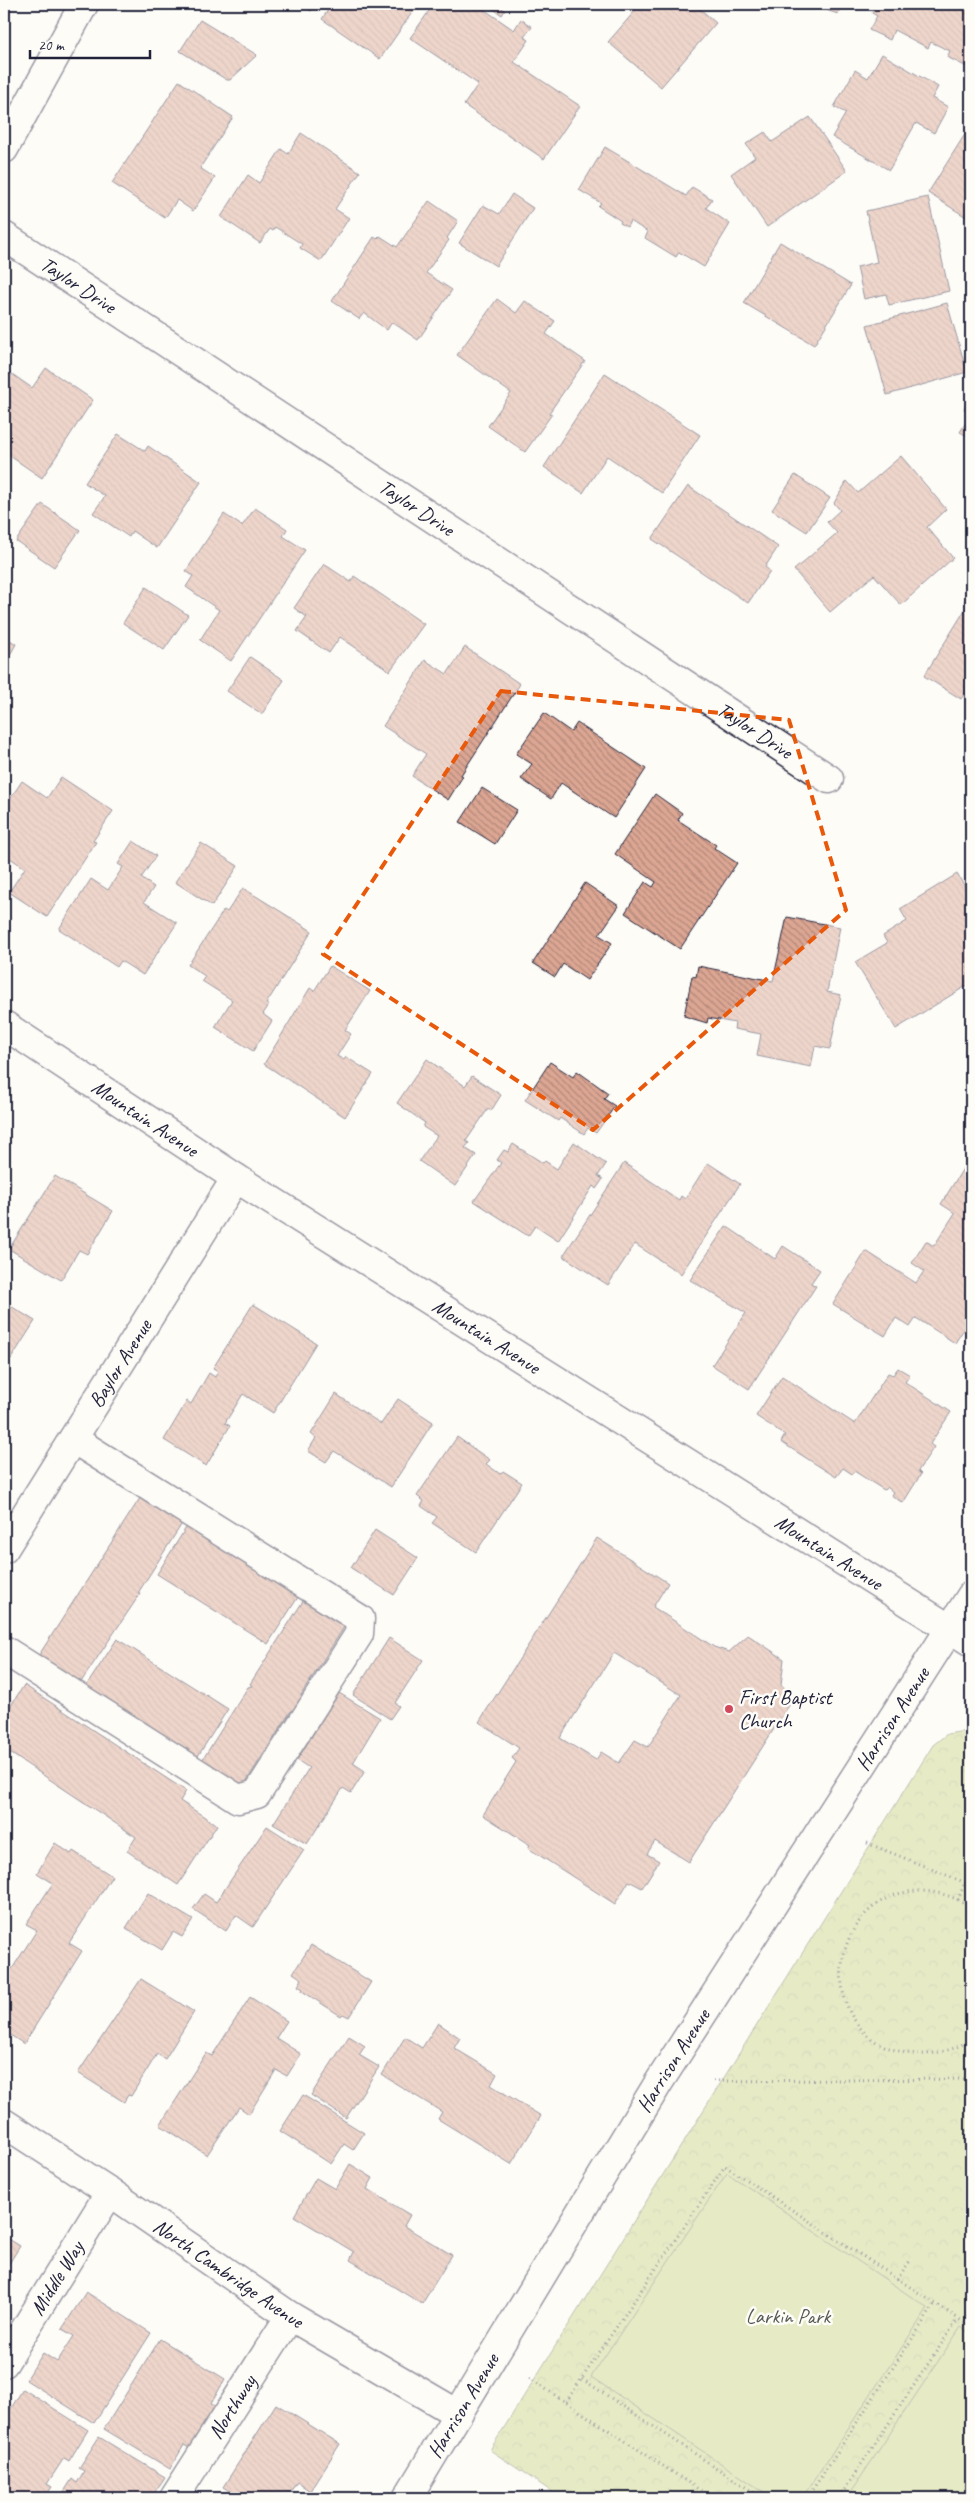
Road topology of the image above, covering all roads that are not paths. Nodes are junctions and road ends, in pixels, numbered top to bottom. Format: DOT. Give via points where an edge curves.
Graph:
graph roads {
  1 [pos="84,4"];
  2 [pos="4,149"];
  3 [pos="4,236"];
  4 [pos="829,779"];
  5 [pos="4,1025"];
  6 [pos="236,1178"];
  7 [pos="73,1439"];
  8 [pos="4,1549"];
  9 [pos="971,1596"];
  10 [pos="961,1636"];
  11 [pos="4,1650"];
  12 [pos="4,2123"];
  13 [pos="110,2192"];
  14 [pos="290,2316"];
  15 [pos="4,2362"];
  16 [pos="458,2414"];
  17 [pos="174,2498"];
  18 [pos="406,2498"];
  1 -- 2 [label="street"];
  3 -- 4 [label="street, Taylor Drive"];
  5 -- 6 [label="street, Mountain Avenue"];
  6 -- 7 [label="street, Baylor Avenue"];
  6 -- 10 [label="street, Mountain Avenue"];
  7 -- 8 [label="street, Baylor Avenue"];
  7 -- 11 [label="street" via="360,1619 359,1634 257,1794 238,1799"];
  9 -- 10 [label="street, Harrison Avenue"];
  10 -- 16 [label="street, Harrison Avenue" via="856,1773 659,2082"];
  12 -- 13 [label="street, North Cambridge Avenue"];
  13 -- 14 [label="street, North Cambridge Avenue"];
  13 -- 15 [label="street, Middle Way"];
  14 -- 16 [label="street, North Cambridge Avenue"];
  14 -- 17 [label="street, Northway"];
  16 -- 18 [label="street, Harrison Avenue"];
}
